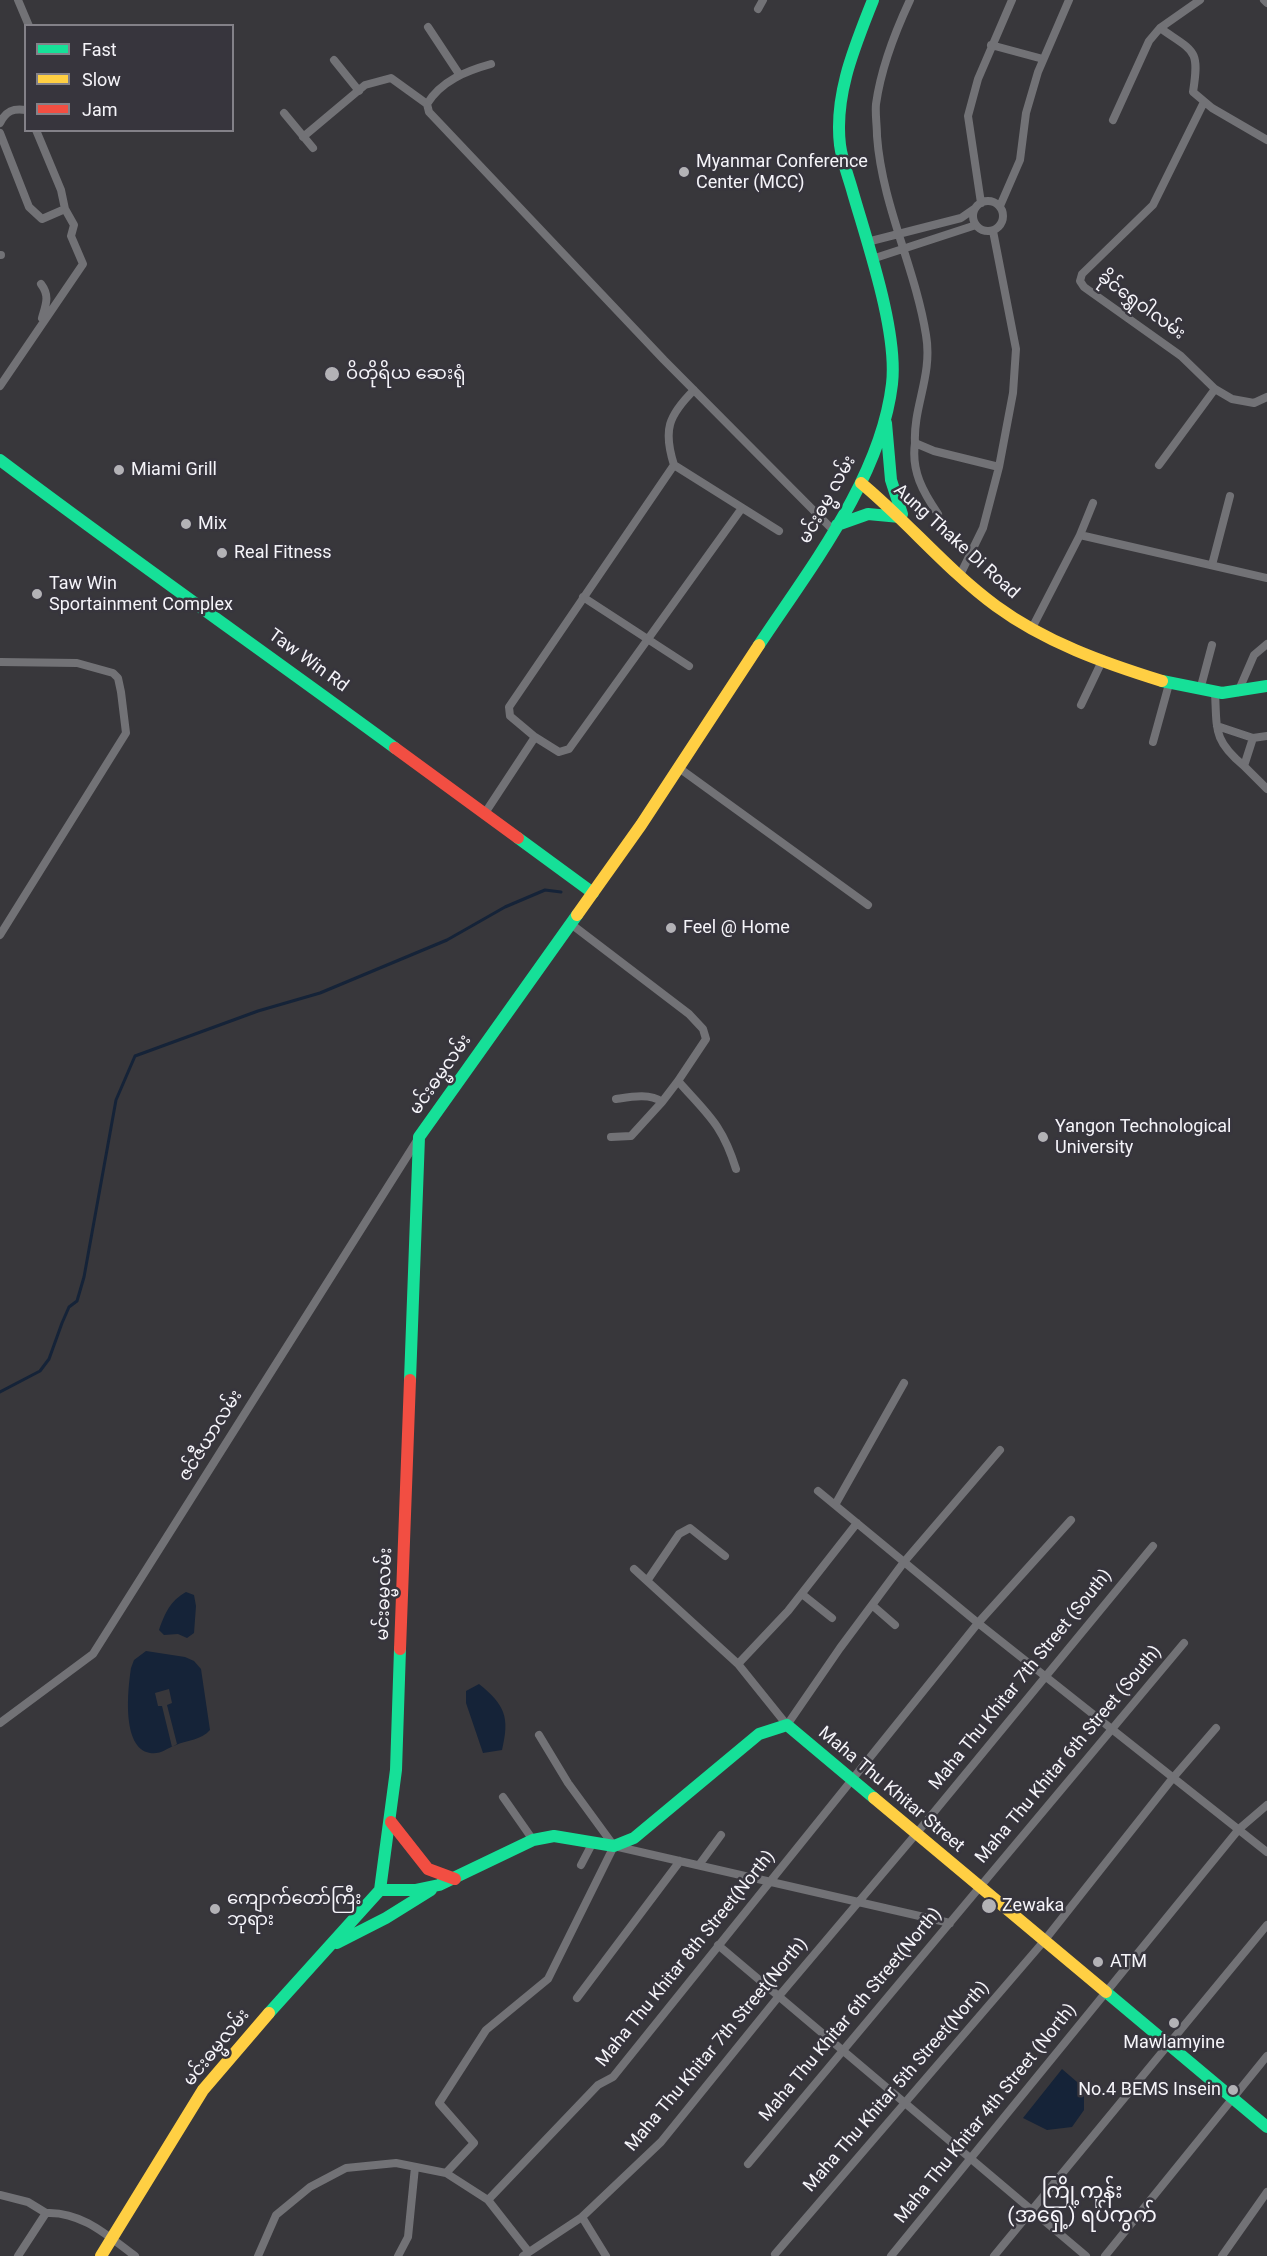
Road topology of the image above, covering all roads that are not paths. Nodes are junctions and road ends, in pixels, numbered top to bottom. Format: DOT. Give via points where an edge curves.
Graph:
graph roads {
  1 [pos="18,0"];
  2 [pos="763,0"];
  3 [pos="873,0"];
  4 [pos="910,0"];
  5 [pos="1012,0"];
  6 [pos="1069,0"];
  7 [pos="1200,0"];
  8 [pos="758,9"];
  9 [pos="28,24"];
  10 [pos="428,27"];
  11 [pos="1160,28"];
  12 [pos="991,45"];
  13 [pos="1043,59"];
  14 [pos="333,60"];
  15 [pos="491,64"];
  16 [pos="459,74"];
  17 [pos="359,90"];
  18 [pos="1204,102"];
  19 [pos="427,104"];
  20 [pos="24,110"];
  21 [pos="284,113"];
  22 [pos="1113,120"];
  23 [pos="0,123"];
  24 [pos="37,132"];
  25 [pos="0,133"];
  26 [pos="303,137"];
  27 [pos="1267,140"];
  28 [pos="313,148"];
  29 [pos="981,203"];
  30 [pos="1000,206"];
  31 [pos="65,209"];
  32 [pos="974,209"];
  33 [pos="976,225"];
  34 [pos="993,231"];
  35 [pos="899,236"];
  36 [pos="867,243"];
  37 [pos="903,249"];
  38 [pos="872,259"];
  39 [pos="41,284"];
  40 [pos="40,327"];
  41 [pos="0,386"];
  42 [pos="1215,389"];
  43 [pos="693,390"];
  44 [pos="1267,397"];
  45 [pos="886,420"];
  46 [pos="915,443"];
  47 [pos="0,460"];
  48 [pos="674,465"];
  49 [pos="1159,465"];
  50 [pos="999,467"];
  51 [pos="861,483"];
  52 [pos="1230,496"];
  53 [pos="1093,502"];
  54 [pos="742,508"];
  55 [pos="939,514"];
  56 [pos="904,518"];
  57 [pos="835,528"];
  58 [pos="779,531"];
  59 [pos="1080,535"];
  60 [pos="1212,565"];
  61 [pos="961,573"];
  62 [pos="1267,578"];
  63 [pos="583,597"];
  64 [pos="1032,628"];
  65 [pos="646,639"];
  66 [pos="1267,644"];
  67 [pos="1212,645"];
  68 [pos="1103,659"];
  69 [pos="0,662"];
  70 [pos="689,666"];
  71 [pos="1169,684"];
  72 [pos="1267,686"];
  73 [pos="1200,690"];
  74 [pos="1215,692"];
  75 [pos="1238,692"];
  76 [pos="1081,705"];
  77 [pos="1217,726"];
  78 [pos="1267,736"];
  79 [pos="535,737"];
  80 [pos="1253,738"];
  81 [pos="1153,742"];
  82 [pos="1244,766"];
  83 [pos="679,768"];
  84 [pos="1267,789"];
  85 [pos="485,813"];
  86 [pos="593,893"];
  87 [pos="868,905"];
  88 [pos="571,924"];
  89 [pos="0,935"];
  90 [pos="678,1081"];
  91 [pos="616,1100"];
  92 [pos="662,1102"];
  93 [pos="419,1137"];
  94 [pos="611,1137"];
  95 [pos="736,1169"];
  96 [pos="904,1383"];
  97 [pos="1000,1450"];
  98 [pos="818,1491"];
  99 [pos="835,1505"];
  100 [pos="1071,1520"];
  101 [pos="857,1523"];
  102 [pos="1153,1546"];
  103 [pos="725,1556"];
  104 [pos="904,1562"];
  105 [pos="634,1569"];
  106 [pos="647,1581"];
  107 [pos="802,1594"];
  108 [pos="872,1605"];
  109 [pos="832,1618"];
  110 [pos="978,1623"];
  111 [pos="895,1625"];
  112 [pos="1184,1643"];
  113 [pos="738,1664"];
  114 [pos="1045,1676"];
  115 [pos="0,1723"];
  116 [pos="787,1725"];
  117 [pos="1216,1728"];
  118 [pos="1111,1730"];
  119 [pos="539,1735"];
  120 [pos="1172,1779"];
  121 [pos="851,1782"];
  122 [pos="503,1797"];
  123 [pos="1267,1805"];
  124 [pos="391,1822"];
  125 [pos="1239,1829"];
  126 [pos="721,1834"];
  127 [pos="916,1834"];
  128 [pos="533,1840"];
  129 [pos="592,1844"];
  130 [pos="614,1846"];
  131 [pos="1267,1852"];
  132 [pos="680,1861"];
  133 [pos="581,1865"];
  134 [pos="699,1865"];
  135 [pos="455,1879"];
  136 [pos="772,1880"];
  137 [pos="439,1885"];
  138 [pos="979,1888"];
  139 [pos="380,1890"];
  140 [pos="860,1902"];
  141 [pos="950,1923"];
  142 [pos="1267,1925"];
  143 [pos="1044,1941"];
  144 [pos="333,1945"];
  145 [pos="718,1945"];
  146 [pos="1106,1993"];
  147 [pos="778,1996"];
  148 [pos="577,1998"];
  149 [pos="1169,2046"];
  150 [pos="843,2051"];
  151 [pos="1267,2056"];
  152 [pos="1233,2098"];
  153 [pos="906,2104"];
  154 [pos="1267,2127"];
  155 [pos="970,2158"];
  156 [pos="748,2164"];
  157 [pos="415,2167"];
  158 [pos="446,2173"];
  159 [pos="1267,2192"];
  160 [pos="0,2195"];
  161 [pos="488,2200"];
  162 [pos="1032,2210"];
  163 [pos="46,2213"];
  164 [pos="582,2217"];
  165 [pos="112,2239"];
  166 [pos="526,2254"];
  167 [pos="775,2254"];
  168 [pos="18,2256"];
  169 [pos="101,2256"];
  170 [pos="135,2256"];
  171 [pos="258,2256"];
  172 [pos="398,2256"];
  173 [pos="606,2256"];
  174 [pos="891,2256"];
  175 [pos="994,2256"];
  176 [pos="1086,2256"];
  177 [pos="1106,2256"];
  178 [pos="1222,2256"];
  1 -- 9 [label="street"];
  2 -- 8 [label="street"];
  3 -- 36 [label="main road, မင်းဓမ္မ လမ်း" via="848,64 840,145"];
  4 -- 35 [label="street" via="887,56 876,105 879,157"];
  5 -- 12 [label="street"];
  6 -- 13 [label="street"];
  7 -- 11 [label="street"];
  10 -- 16 [label="street"];
  11 -- 18 [label="street" via="1193,52 1197,64 1193,92"];
  11 -- 22 [label="street" via="1144,50"];
  12 -- 13 [label="street"];
  12 -- 29 [label="street" via="968,116"];
  13 -- 30 [label="street" via="1026,113 1020,160"];
  14 -- 17 [label="street"];
  15 -- 16 [label="street"];
  16 -- 19 [label="street"];
  17 -- 19 [label="street" via="392,78"];
  17 -- 26 [label="street"];
  18 -- 27 [label="street"];
  18 -- 42 [label="street, ခိုင်ရွှေဝါလမ်း" via="1153,205 1082,274 1080,281 1181,356"];
  19 -- 43 [label="street" via="437,121"];
  20 -- 23 [label="street" via="12,109"];
  21 -- 26 [label="street"];
  24 -- 31 [label="street"];
  25 -- 31 [label="street" via="29,207 42,219"];
  26 -- 28 [label="street"];
  29 -- 30 [label="street" via="987,200"];
  29 -- 32 [label="street"];
  30 -- 34 [label="street" via="1003,220"];
  31 -- 40 [label="street" via="74,225 71,236 83,264"];
  32 -- 33 [label="street"];
  32 -- 35 [label="street" via="961,218"];
  33 -- 34 [label="street"];
  33 -- 37 [label="street"];
  34 -- 50 [label="street" via="1016,349 1013,393"];
  35 -- 36 [label="street"];
  35 -- 37 [label="street"];
  36 -- 38 [label="main road, မင်းဓမ္မ လမ်း"];
  37 -- 38 [label="street"];
  37 -- 46 [label="street" via="927,337 927,377"];
  38 -- 45 [label="main road, မင်းဓမ္မ လမ်း" via="893,360"];
  39 -- 40 [label="street" via="48,300"];
  40 -- 41 [label="street"];
  42 -- 44 [label="street, ခိုင်ရွှေဝါလမ်း" via="1232,399 1254,403"];
  42 -- 49 [label="street"];
  43 -- 48 [label="street" via="670,420 667,442"];
  43 -- 57 [label="street"];
  45 -- 51 [label="main road, မင်းဓမ္မ လမ်း"];
  45 -- 56 [label="main road" via="886,459 895,500"];
  46 -- 50 [label="street"];
  46 -- 55 [label="street" via="913,460 923,491"];
  47 -- 85 [label="main road, Taw Win Rd"];
  48 -- 54 [label="street"];
  48 -- 63 [label="street"];
  50 -- 61 [label="street" via="983,528"];
  51 -- 56 [label="main road, Aung Thake Di Road"];
  51 -- 57 [label="main road, မင်းဓမ္မ လမ်း"];
  52 -- 60 [label="street"];
  53 -- 59 [label="street"];
  54 -- 58 [label="street"];
  54 -- 65 [label="street"];
  56 -- 57 [label="main road" via="864,513"];
  56 -- 61 [label="main road, Aung Thake Di Road"];
  57 -- 83 [label="main road, မင်းဓမ္မ လမ်း"];
  59 -- 60 [label="street"];
  59 -- 64 [label="street"];
  60 -- 62 [label="street"];
  61 -- 64 [label="main road, Aung Thake Di Road" via="997,607"];
  63 -- 65 [label="street"];
  63 -- 79 [label="street" via="509,707 510,716"];
  64 -- 68 [label="main road, Aung Thake Di Road"];
  65 -- 70 [label="street"];
  65 -- 79 [label="street" via="569,749 559,752"];
  66 -- 75 [label="street" via="1254,655"];
  67 -- 73 [label="street"];
  68 -- 71 [label="main road, Aung Thake Di Road"];
  68 -- 76 [label="street"];
  69 -- 89 [label="street" via="77,663 113,673 122,692 126,733"];
  71 -- 73 [label="main road, Aung Thake Di Road"];
  71 -- 81 [label="street"];
  72 -- 75 [label="main road, Aung Thake Di Road"];
  73 -- 74 [label="main road, Aung Thake Di Road"];
  74 -- 75 [label="main road, Aung Thake Di Road"];
  74 -- 77 [label="street"];
  77 -- 80 [label="street"];
  77 -- 82 [label="street" via="1226,751"];
  78 -- 80 [label="street"];
  79 -- 85 [label="street"];
  80 -- 82 [label="street"];
  82 -- 84 [label="street"];
  83 -- 86 [label="main road, မင်းဓမ္မ လမ်း"];
  83 -- 87 [label="street"];
  85 -- 86 [label="main road, Taw Win Rd"];
  86 -- 88 [label="main road, မင်းဓမ္မလမ်း"];
  88 -- 90 [label="street" via="689,1014 703,1029 706,1039"];
  88 -- 93 [label="main road, မင်းဓမ္မလမ်း"];
  90 -- 92 [label="street"];
  90 -- 95 [label="street" via="714,1118 728,1142"];
  91 -- 92 [label="street" via="634,1096"];
  92 -- 94 [label="street" via="631,1136"];
  93 -- 115 [label="street, ဇင်ဇီယာလမ်း" via="93,1654"];
  93 -- 124 [label="main road, မင်းဓမ္မလမ်း"];
  96 -- 99 [label="street"];
  97 -- 104 [label="street"];
  98 -- 99 [label="street"];
  99 -- 101 [label="street"];
  100 -- 110 [label="street, Maha Thu Khitar 8th Street(North)"];
  101 -- 104 [label="street"];
  101 -- 107 [label="street"];
  102 -- 114 [label="street, Maha Thu Khitar 7th Street (South)"];
  103 -- 106 [label="street" via="690,1528 679,1534"];
  104 -- 108 [label="street"];
  104 -- 110 [label="street"];
  105 -- 106 [label="street"];
  106 -- 113 [label="street"];
  107 -- 109 [label="street"];
  107 -- 113 [label="street"];
  108 -- 111 [label="street"];
  108 -- 116 [label="street"];
  110 -- 114 [label="street"];
  110 -- 121 [label="street, Maha Thu Khitar 8th Street(North)"];
  112 -- 118 [label="street, Maha Thu Khitar 6th Street (South)"];
  113 -- 116 [label="street"];
  114 -- 118 [label="street"];
  114 -- 127 [label="street, Maha Thu Khitar 7th Street (South)"];
  116 -- 121 [label="main road, Maha Thu Khitar Street"];
  116 -- 130 [label="main road" via="759,1734 634,1838"];
  117 -- 120 [label="street, Maha Thu Khitar 5th Street(North)"];
  118 -- 120 [label="street"];
  118 -- 138 [label="street, Maha Thu Khitar 6th Street (South)"];
  119 -- 130 [label="street"];
  120 -- 125 [label="street"];
  120 -- 143 [label="street, Maha Thu Khitar 5th Street(North)"];
  121 -- 127 [label="main road, Maha Thu Khitar Street"];
  121 -- 136 [label="street, Maha Thu Khitar 8th Street(North)"];
  122 -- 128 [label="street"];
  123 -- 125 [label="street, Maha Thu Khitar 4th Street (North)"];
  124 -- 135 [label="main road" via="428,1869"];
  124 -- 139 [label="main road, မင်းဓမ္မလမ်း"];
  125 -- 131 [label="street"];
  125 -- 146 [label="street, Maha Thu Khitar 4th Street (North)"];
  126 -- 134 [label="street"];
  127 -- 138 [label="main road, Maha Thu Khitar Street"];
  127 -- 140 [label="street, Maha Thu Khitar 7th Street(North)"];
  128 -- 129 [label="main road" via="554,1836"];
  128 -- 135 [label="main road"];
  129 -- 130 [label="main road"];
  129 -- 133 [label="street"];
  130 -- 132 [label="street"];
  130 -- 158 [label="street" via="548,1979 486,2030 439,2103 474,2143"];
  132 -- 134 [label="street"];
  132 -- 148 [label="street"];
  134 -- 136 [label="street"];
  135 -- 137 [label="main road"];
  136 -- 140 [label="street"];
  136 -- 145 [label="street, Maha Thu Khitar 8th Street(North)"];
  137 -- 139 [label="main road" via="409,1891"];
  137 -- 144 [label="main road"];
  138 -- 141 [label="street, Maha Thu Khitar 6th Street(North)"];
  138 -- 143 [label="main road, Maha Thu Khitar Street"];
  139 -- 144 [label="main road, မင်းဓမ္မလမ်း"];
  140 -- 141 [label="street"];
  140 -- 147 [label="street, Maha Thu Khitar 7th Street(North)"];
  141 -- 150 [label="street, Maha Thu Khitar 6th Street(North)"];
  142 -- 149 [label="street"];
  143 -- 146 [label="main road, Maha Thu Khitar Street"];
  143 -- 153 [label="street, Maha Thu Khitar 5th Street(North)"];
  144 -- 165 [label="main road, မင်းဓမ္မလမ်း" via="203,2090"];
  145 -- 147 [label="street"];
  145 -- 161 [label="street, Maha Thu Khitar 8th Street(North)" via="613,2077 598,2085"];
  146 -- 149 [label="main road, Maha Thu Khitar Street"];
  146 -- 155 [label="street, Maha Thu Khitar 4th Street (North)"];
  147 -- 150 [label="street"];
  147 -- 164 [label="street, Maha Thu Khitar 7th Street(North)" via="661,2142"];
  149 -- 152 [label="main road, Maha Thu Khitar Street"];
  149 -- 162 [label="street"];
  150 -- 153 [label="street"];
  150 -- 156 [label="street, Maha Thu Khitar 6th Street(North)"];
  151 -- 152 [label="street"];
  152 -- 154 [label="main road, Maha Thu Khitar Street"];
  152 -- 177 [label="street"];
  153 -- 155 [label="street"];
  153 -- 167 [label="street, Maha Thu Khitar 5th Street(North)"];
  155 -- 162 [label="street"];
  155 -- 174 [label="street, Maha Thu Khitar 4th Street (North)"];
  157 -- 158 [label="street"];
  157 -- 171 [label="street" via="396,2163 346,2168 310,2187 276,2216"];
  157 -- 172 [label="street" via="408,2236"];
  158 -- 161 [label="street"];
  159 -- 178 [label="street"];
  160 -- 163 [label="street" via="28,2202"];
  161 -- 166 [label="street"];
  162 -- 175 [label="street"];
  162 -- 176 [label="street"];
  163 -- 165 [label="street" via="66,2212"];
  163 -- 168 [label="street"];
  164 -- 166 [label="street, Maha Thu Khitar 7th Street(North)"];
  164 -- 173 [label="street"];
  165 -- 169 [label="main road, မင်းဓမ္မလမ်း"];
  165 -- 170 [label="street"];
}
